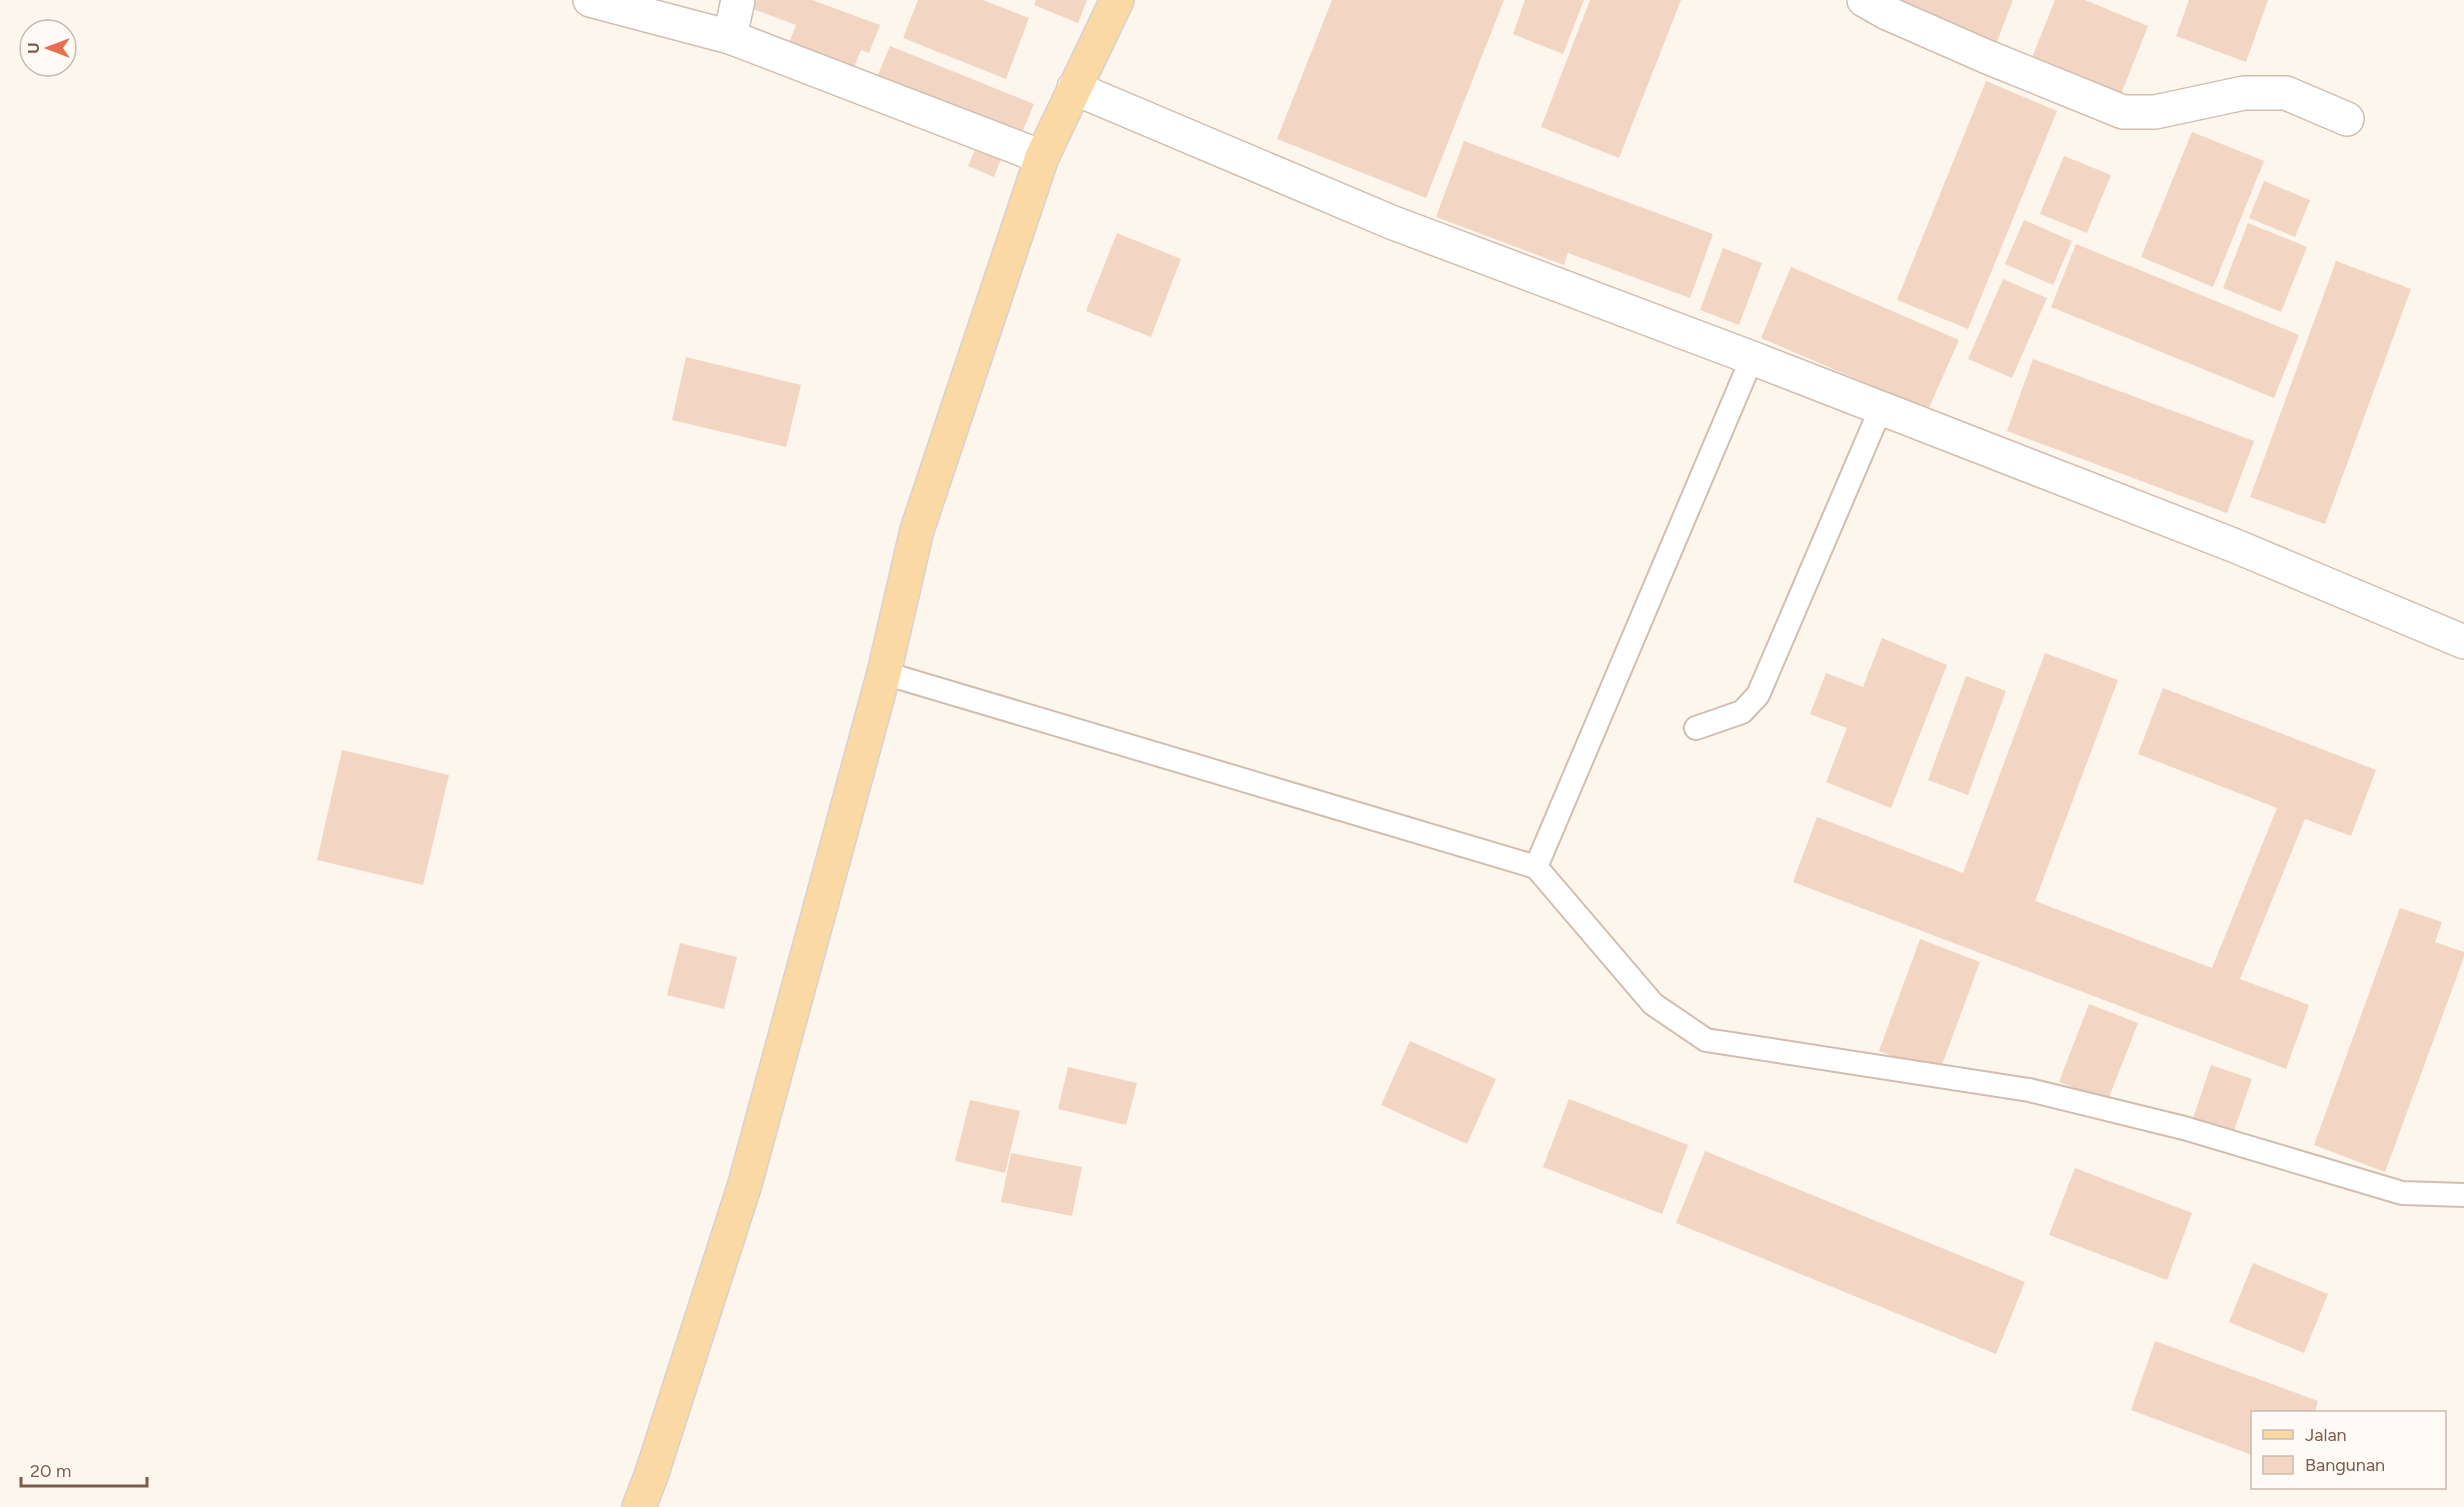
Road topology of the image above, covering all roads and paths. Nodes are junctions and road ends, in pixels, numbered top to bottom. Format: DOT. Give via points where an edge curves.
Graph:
graph roads {
  1 [pos="591,0"];
  2 [pos="738,0"];
  3 [pos="1118,0"];
  4 [pos="1864,0"];
  5 [pos="730,36"];
  6 [pos="1074,88"];
  7 [pos="2347,119"];
  8 [pos="1042,157"];
  9 [pos="1752,358"];
  10 [pos="1881,408"];
  11 [pos="2464,642"];
  12 [pos="884,673"];
  13 [pos="1696,728"];
  14 [pos="1536,867"];
  15 [pos="2464,1195"];
  16 [pos="639,1507"];
  1 -- 5 [label="street"];
  2 -- 5 [label="street"];
  3 -- 6 [label="main road"];
  4 -- 7 [label="street" via="1985,56 2123,112 2155,112 2244,93 2286,93"];
  5 -- 8 [label="street"];
  6 -- 8 [label="main road"];
  6 -- 9 [label="street" via="1391,222"];
  8 -- 12 [label="main road" via="917,530"];
  9 -- 10 [label="street"];
  9 -- 14 [label="lane"];
  10 -- 11 [label="street" via="2233,545"];
  10 -- 13 [label="lane" via="1758,695 1742,712"];
  12 -- 14 [label="lane"];
  12 -- 16 [label="main road" via="745,1184"];
  14 -- 15 [label="lane" via="1653,1004 1707,1040 2029,1090 2184,1128 2402,1193"];
}
